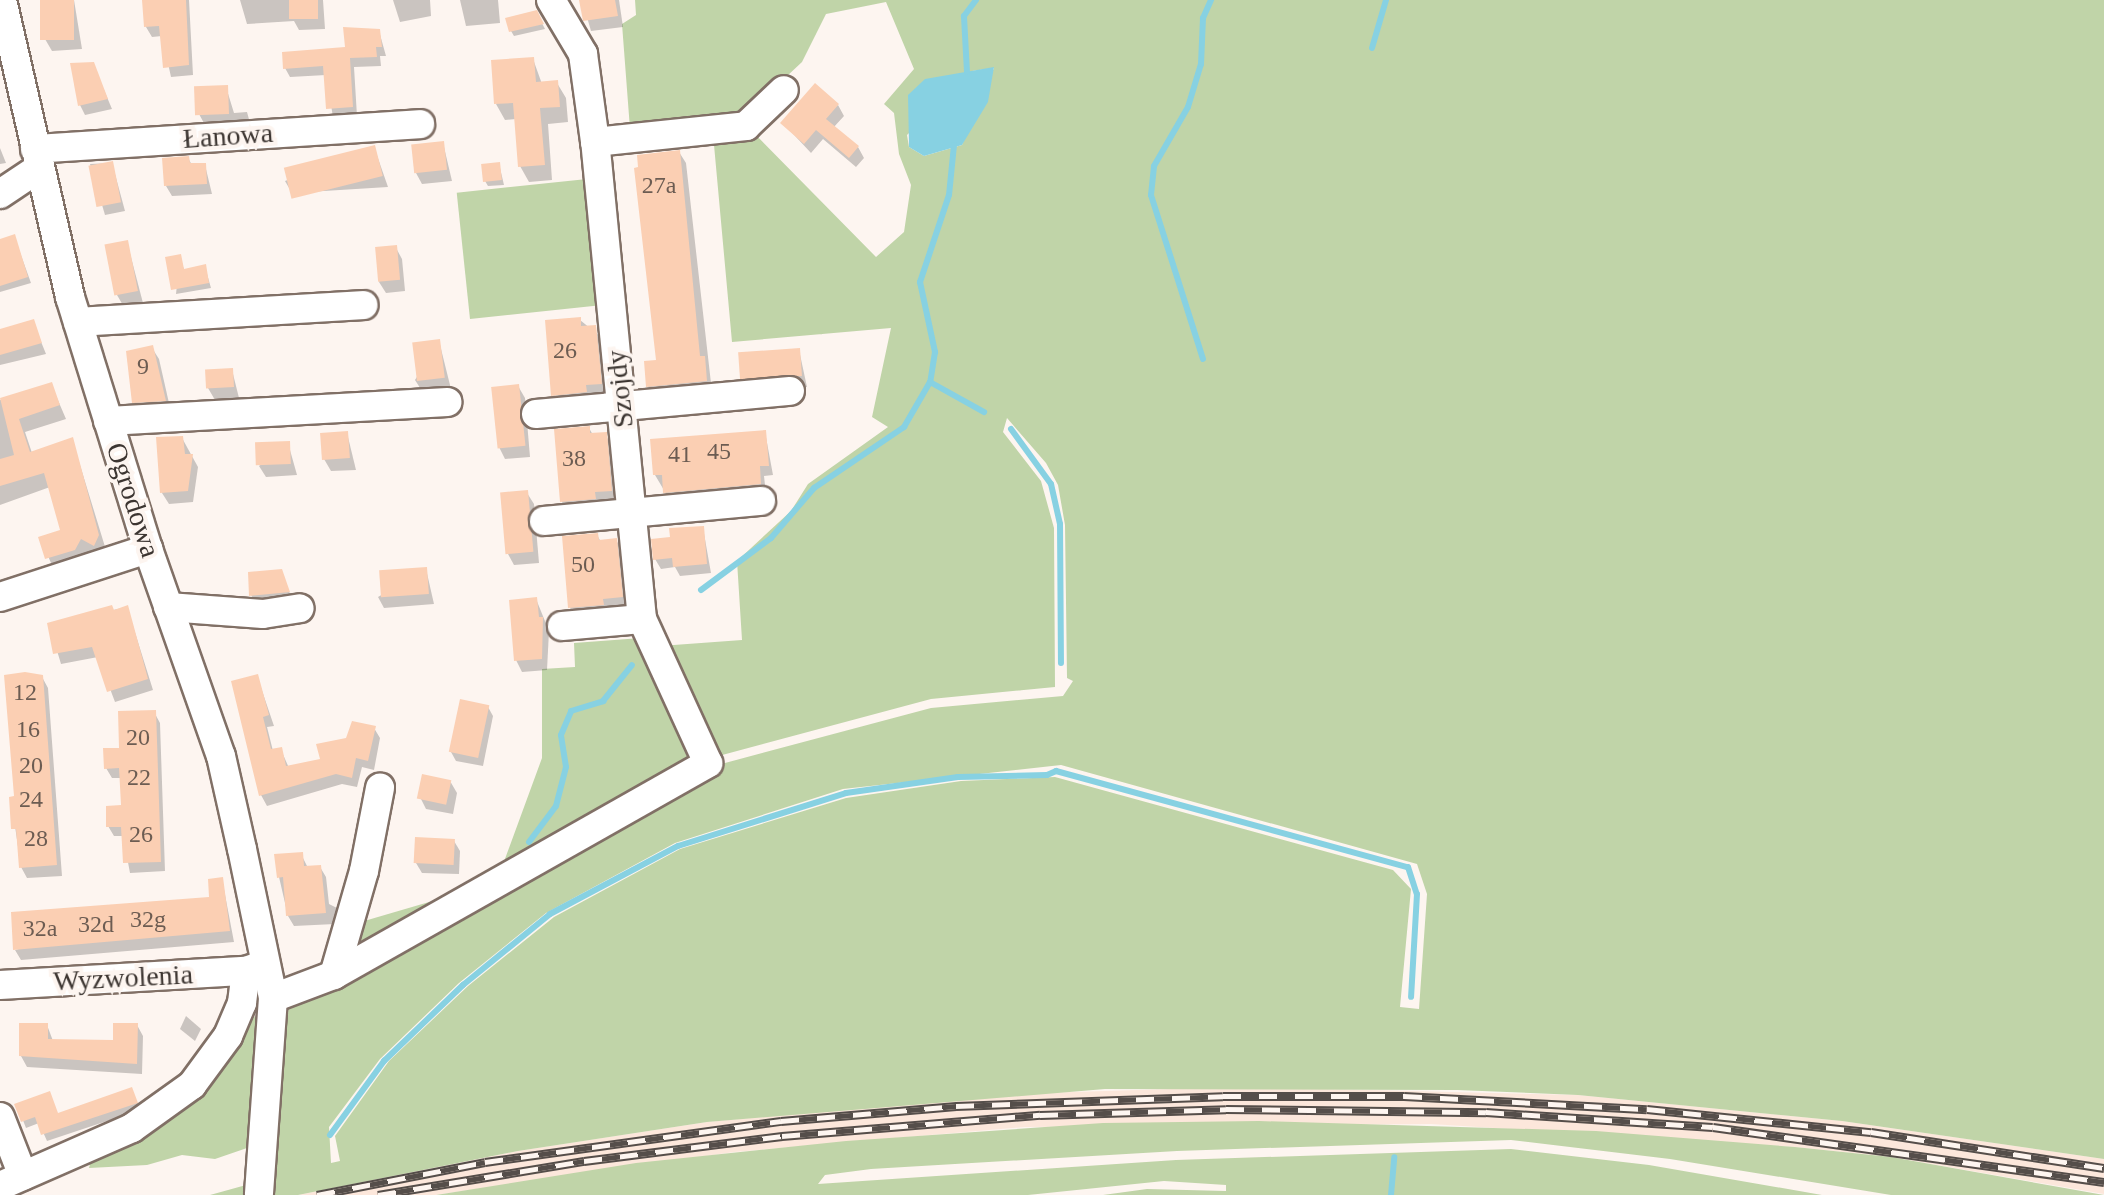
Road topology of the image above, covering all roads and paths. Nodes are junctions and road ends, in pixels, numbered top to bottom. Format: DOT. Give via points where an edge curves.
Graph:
graph roads {
  1 [pos="2,0"];
  2 [pos="551,0"];
  3 [pos="784,90"];
  4 [pos="420,124"];
  5 [pos="595,142"];
  6 [pos="37,158"];
  7 [pos="0,194"];
  8 [pos="363,305"];
  9 [pos="78,322"];
  10 [pos="790,391"];
  11 [pos="447,402"];
  12 [pos="621,407"];
  13 [pos="536,414"];
  14 [pos="108,421"];
  15 [pos="761,501"];
  16 [pos="632,513"];
  17 [pos="544,521"];
  18 [pos="148,549"];
  19 [pos="0,597"];
  20 [pos="168,607"];
  21 [pos="300,608"];
  22 [pos="562,626"];
  23 [pos="644,627"];
  24 [pos="380,788"];
  25 [pos="256,968"];
  26 [pos="334,975"];
  27 [pos="0,985"];
  28 [pos="273,998"];
  29 [pos="0,1117"];
  30 [pos="11,1181"];
  31 [pos="259,1195"];
  1 -- 6 [label="street, Ogrodowa"];
  2 -- 5 [label="street, Szojdy" via="583,54"];
  3 -- 5 [label="street" via="746,126"];
  4 -- 6 [label="street, Łanowa"];
  5 -- 12 [label="street, Szojdy"];
  6 -- 7 [label="street"];
  6 -- 9 [label="street, Ogrodowa"];
  8 -- 9 [label="street"];
  9 -- 14 [label="street, Ogrodowa"];
  10 -- 12 [label="street"];
  11 -- 14 [label="street"];
  12 -- 13 [label="street"];
  12 -- 16 [label="street, Szojdy"];
  14 -- 18 [label="street, Ogrodowa"];
  15 -- 16 [label="street"];
  16 -- 17 [label="street"];
  16 -- 23 [label="street, Szojdy"];
  18 -- 19 [label="street"];
  18 -- 20 [label="street, Ogrodowa"];
  20 -- 21 [label="street" via="263,614"];
  20 -- 25 [label="street, Ogrodowa" via="221,756"];
  22 -- 23 [label="street"];
  23 -- 26 [label="street" via="708,763"];
  24 -- 26 [label="street" via="364,871"];
  25 -- 27 [label="street, Wyzwolenia"];
  25 -- 28 [label="street, Ogrodowa"];
  25 -- 30 [label="street" via="228,1036 192,1085 132,1128"];
  26 -- 28 [label="street"];
  28 -- 31 [label="street, Ogrodowa"];
  29 -- 30 [label="street"];
}
